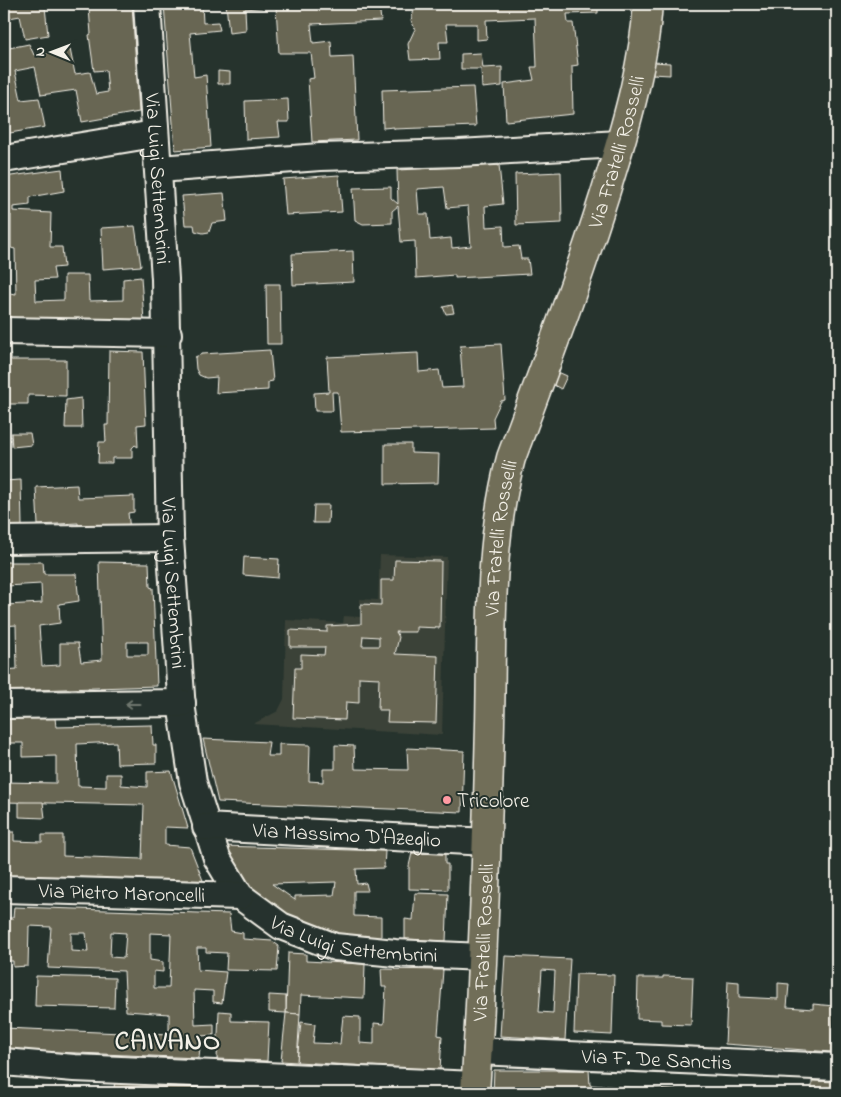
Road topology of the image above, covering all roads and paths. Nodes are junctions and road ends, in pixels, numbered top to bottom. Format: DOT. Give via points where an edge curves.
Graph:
graph roads {
  1 [pos="147,4"];
  2 [pos="648,4"];
  3 [pos="154,134"];
  4 [pos="620,144"];
  5 [pos="4,159"];
  6 [pos="159,168"];
  7 [pos="4,331"];
  8 [pos="168,334"];
  9 [pos="170,538"];
  10 [pos="4,540"];
  11 [pos="182,703"];
  12 [pos="4,705"];
  13 [pos="206,827"];
  14 [pos="487,842"];
  15 [pos="4,889"];
  16 [pos="240,896"];
  17 [pos="482,957"];
  18 [pos="477,1051"];
  19 [pos="4,1062"];
  20 [pos="837,1067"];
  21 [pos="476,1089"];
  1 -- 3 [label="street, Via Luigi Settembrini"];
  2 -- 4 [label="main road, Via Fratelli Rosselli" via="638,75"];
  3 -- 5 [label="street"];
  3 -- 6 [label="street, Via Luigi Settembrini"];
  4 -- 6 [label="street" via="459,153 320,156"];
  4 -- 14 [label="main road, Via Fratelli Rosselli" via="592,238 511,458 501,494 494,552"];
  6 -- 8 [label="street, Via Luigi Settembrini"];
  7 -- 8 [label="street"];
  8 -- 9 [label="street, Via Luigi Settembrini"];
  9 -- 10 [label="street"];
  9 -- 11 [label="street, Via Luigi Settembrini"];
  11 -- 12 [label="street, one-way"];
  11 -- 13 [label="street, Via Luigi Settembrini" via="193,782"];
  13 -- 14 [label="street, Via Massimo D'Azeglio"];
  13 -- 16 [label="street, Via Luigi Settembrini" via="217,858"];
  14 -- 17 [label="main road, Via Fratelli Rosselli"];
  15 -- 16 [label="street, Via Pietro Maroncelli"];
  16 -- 17 [label="street, Via Luigi Settembrini" via="281,926 335,947"];
  17 -- 18 [label="main road, Via Fratelli Rosselli"];
  18 -- 20 [label="street, Via F. De Sanctis"];
  18 -- 21 [label="main road, Via Fratelli Rosselli"];
  19 -- 21 [label="street"];
}
